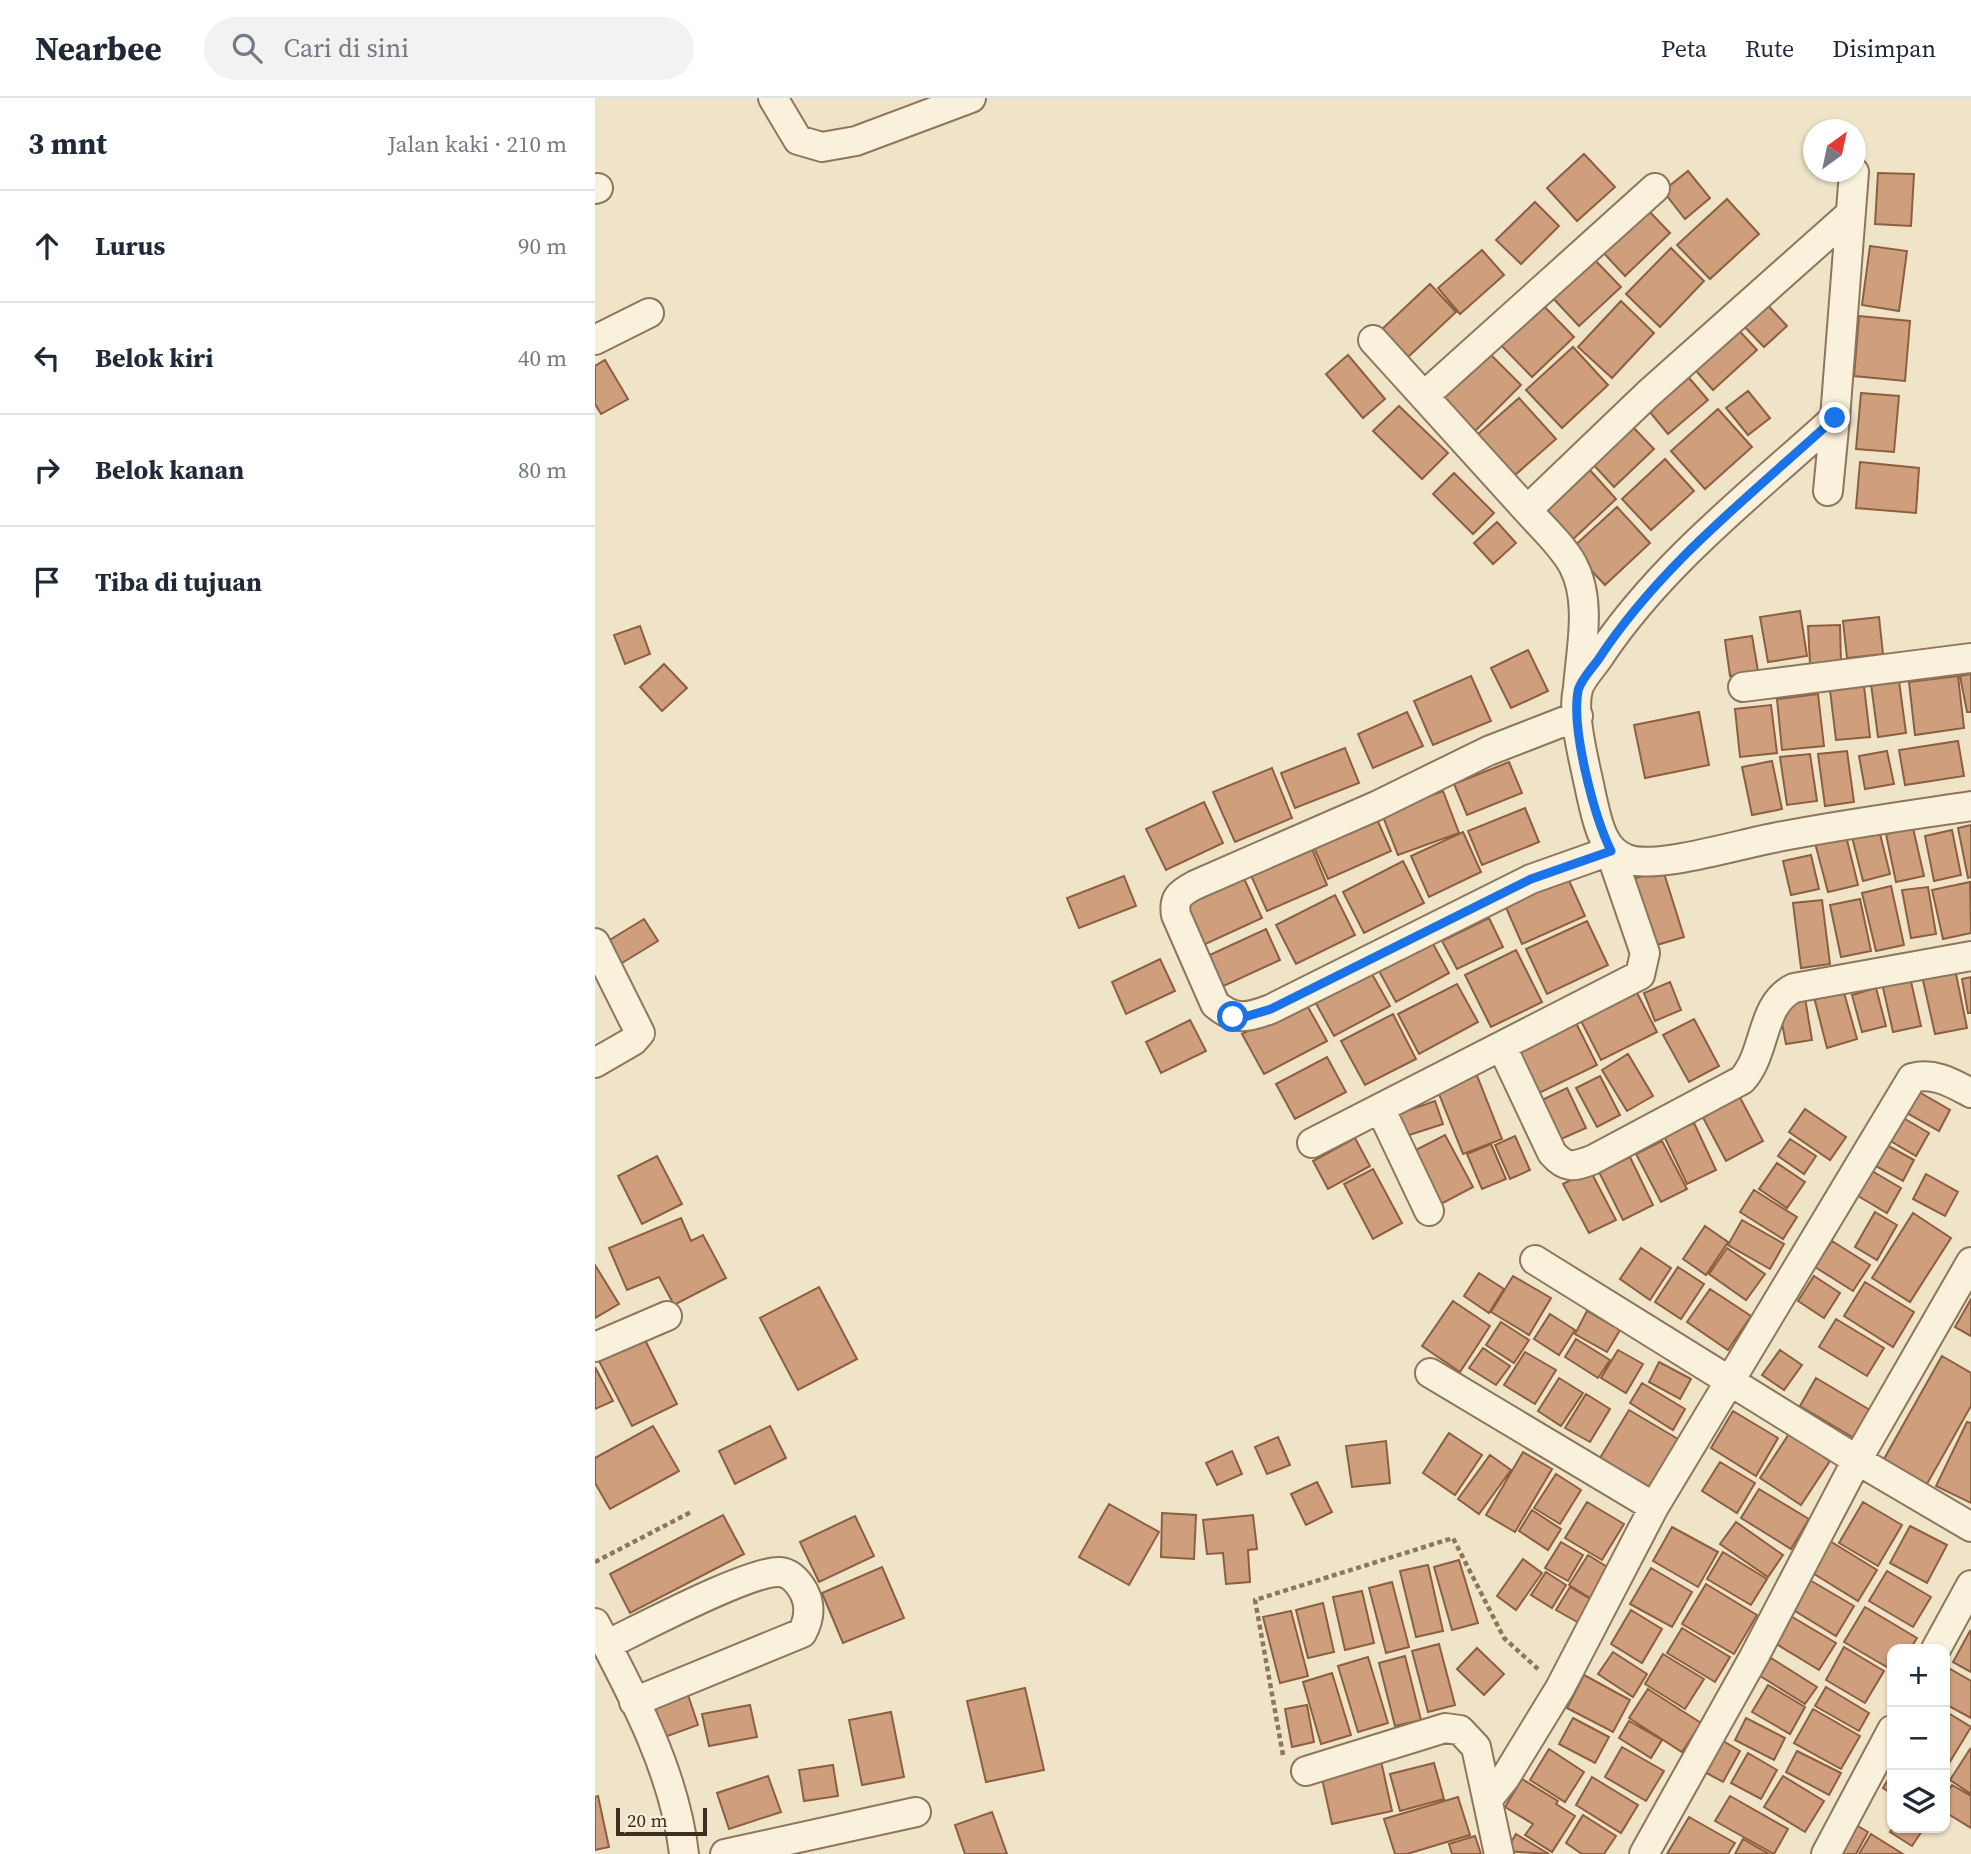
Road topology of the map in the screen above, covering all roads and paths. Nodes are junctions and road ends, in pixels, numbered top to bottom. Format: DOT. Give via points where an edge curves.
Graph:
graph roads {
  1 [pos="773,98"];
  2 [pos="971,98"];
  3 [pos="1853,182"];
  4 [pos="1655,188"];
  5 [pos="1848,216"];
  6 [pos="649,313"];
  7 [pos="595,340"];
  8 [pos="1373,340"];
  9 [pos="1424,396"];
  10 [pos="1835,418"];
  11 [pos="1828,491"];
  12 [pos="1527,510"];
  13 [pos="1583,594"];
  14 [pos="1632,612"];
  15 [pos="1971,658"];
  16 [pos="1743,687"];
  17 [pos="1578,703"];
  18 [pos="1971,806"];
  19 [pos="1611,851"];
  20 [pos="595,943"];
  21 [pos="1971,956"];
  22 [pos="1501,1047"];
  23 [pos="595,1063"];
  24 [pos="1971,1094"];
  25 [pos="1381,1111"];
  26 [pos="1313,1143"];
  27 [pos="1430,1211"];
  28 [pos="1535,1260"];
  29 [pos="1971,1262"];
  30 [pos="667,1316"];
  31 [pos="595,1347"];
  32 [pos="1430,1373"];
  33 [pos="1729,1382"];
  34 [pos="1857,1460"];
  35 [pos="1654,1507"];
  36 [pos="693,1511"];
  37 [pos="1971,1527"];
  38 [pos="595,1562"];
  39 [pos="1971,1585"];
  40 [pos="601,1634"];
  41 [pos="1939,1644"];
  42 [pos="1560,1688"];
  43 [pos="634,1702"];
  44 [pos="1887,1739"];
  45 [pos="1306,1771"];
  46 [pos="1489,1798"];
  47 [pos="916,1812"];
  48 [pos="684,1854"];
  49 [pos="725,1854"];
  50 [pos="1499,1854"];
  51 [pos="1645,1854"];
  52 [pos="1826,1854"];
  1 -- 2 [label="street" via="798,140 822,147 856,141"];
  3 -- 5 [label="street"];
  4 -- 9 [label="street"];
  5 -- 10 [label="street"];
  5 -- 12 [label="street"];
  6 -- 7 [label="street"];
  8 -- 9 [label="street"];
  9 -- 12 [label="street"];
  10 -- 11 [label="street"];
  10 -- 14 [label="street" via="1678,561"];
  12 -- 13 [label="street" via="1571,563"];
  13 -- 14 [label="street" via="1611,613"];
  13 -- 17 [label="street"];
  14 -- 17 [label="street"];
  15 -- 16 [label="street"];
  17 -- 19 [label="street" via="1595,811"];
  17 -- 19 [label="street" via="1376,806 1195,885 1174,904 1215,1004 1224,1013 1241,1018 1271,1009 1531,879"];
  18 -- 19 [label="street" via="1659,860 1629,860"];
  19 -- 22 [label="street" via="1644,953 1643,969 1633,979"];
  20 -- 23 [label="street" via="640,1033"];
  21 -- 22 [label="street" via="1783,993 1773,1004 1757,1059 1742,1080 1572,1167 1563,1165 1552,1153"];
  22 -- 25 [label="street"];
  24 -- 33 [label="street" via="1939,1078 1912,1078"];
  25 -- 26 [label="street"];
  25 -- 27 [label="street"];
  28 -- 33 [label="street"];
  29 -- 34 [label="street"];
  30 -- 31 [label="street"];
  32 -- 35 [label="street"];
  33 -- 34 [label="street"];
  33 -- 35 [label="street"];
  34 -- 37 [label="street"];
  34 -- 51 [label="street"];
  35 -- 42 [label="street"];
  36 -- 38 [label="path"];
  39 -- 41 [label="street"];
  40 -- 43 [label="street"];
  40 -- 43 [label="street" via="767,1574 782,1572 795,1578 805,1593 809,1607 802,1633"];
  42 -- 45 [label="path" via="1504,1638 1453,1538 1255,1600 1284,1763"];
  42 -- 46 [label="street"];
  43 -- 48 [label="street" via="663,1768"];
  44 -- 52 [label="street"];
  45 -- 46 [label="street" via="1452,1729 1468,1736 1476,1747"];
  46 -- 50 [label="street"];
  47 -- 49 [label="street"];
}
